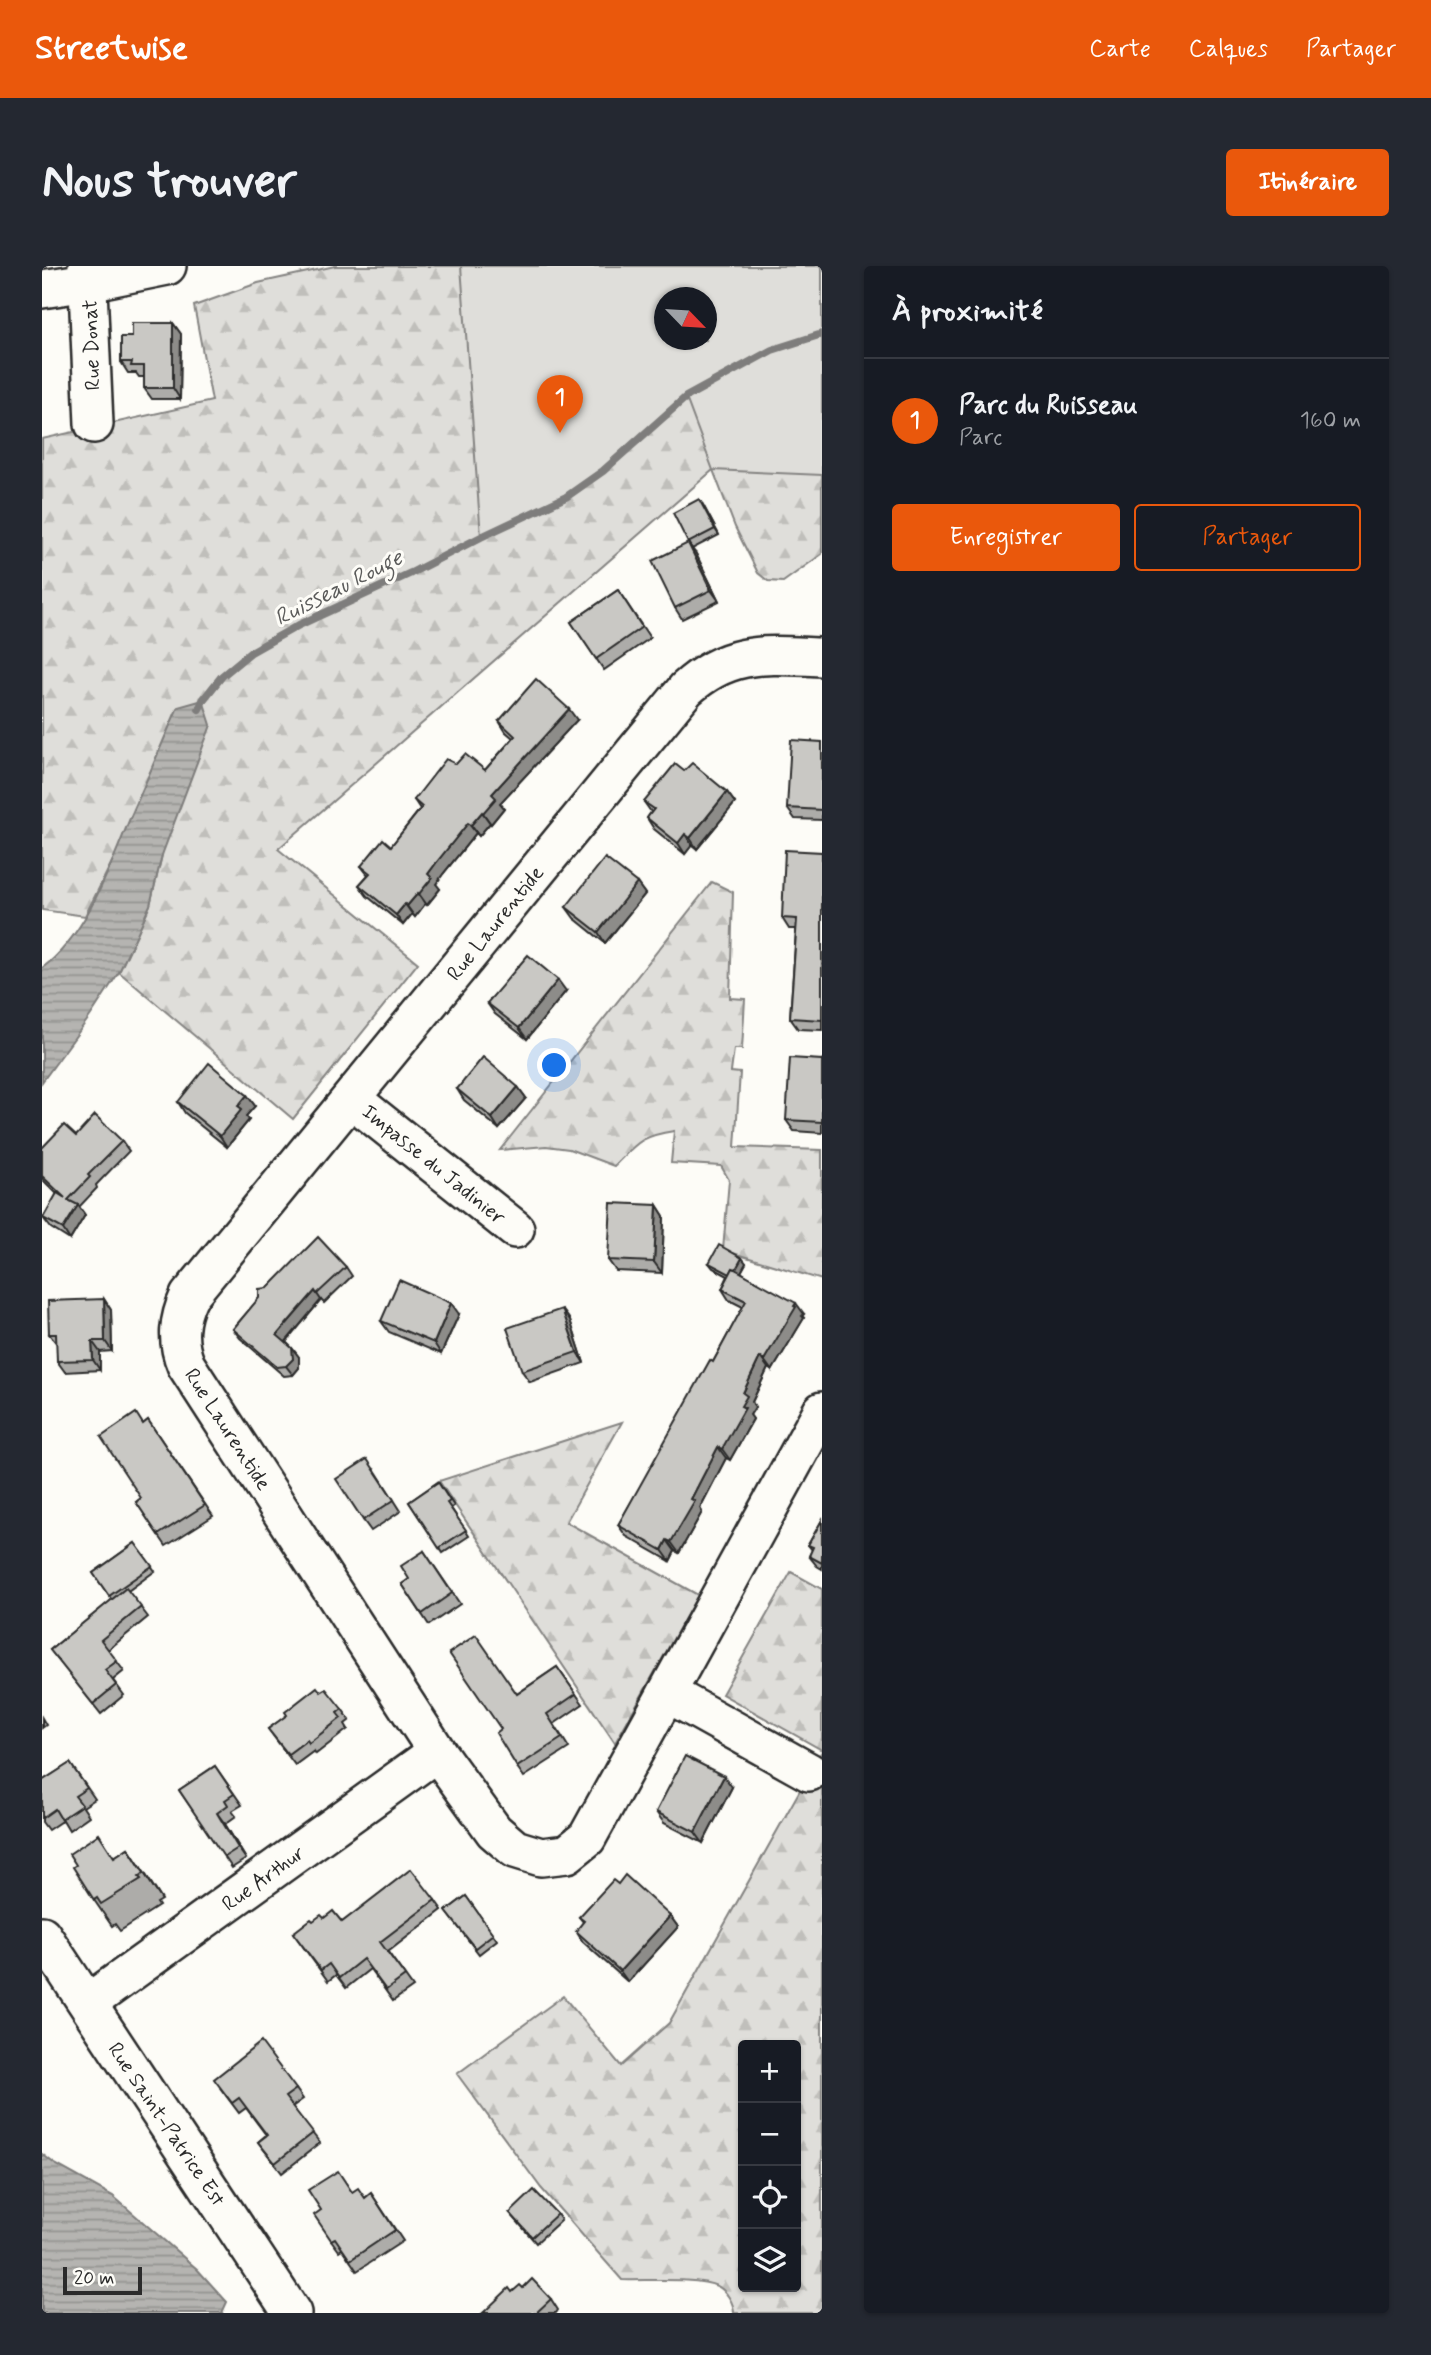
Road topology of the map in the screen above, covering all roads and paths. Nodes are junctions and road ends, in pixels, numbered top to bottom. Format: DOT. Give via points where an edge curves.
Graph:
graph roads {
  1 [pos="167,266"];
  2 [pos="88,274"];
  3 [pos="42,289"];
  4 [pos="94,424"];
  5 [pos="822,657"];
  6 [pos="352,1099"];
  7 [pos="515,1229"];
  8 [pos="822,1411"];
  9 [pos="667,1693"];
  10 [pos="437,1752"];
  11 [pos="809,1772"];
  12 [pos="42,1935"];
  13 [pos="88,2003"];
  14 [pos="292,2313"];
  1 -- 2 [label="street"];
  2 -- 3 [label="street"];
  2 -- 4 [label="street, Rue Donat"];
  5 -- 6 [label="street, Rue Laurentide" via="743,657 712,669 686,689"];
  6 -- 7 [label="street, Impasse du Jadinier"];
  6 -- 10 [label="street, Rue Laurentide" via="190,1296 180,1318 179,1342 186,1365"];
  8 -- 9 [label="street, Rue Laurentide"];
  9 -- 10 [label="street, Rue Laurentide" via="587,1838 567,1854 528,1855 504,1842"];
  9 -- 11 [label="street"];
  10 -- 13 [label="street, Rue Arthur"];
  12 -- 13 [label="street, Rue Saint-Patrice Est"];
  13 -- 14 [label="street, Rue Saint-Patrice Est"];
}
